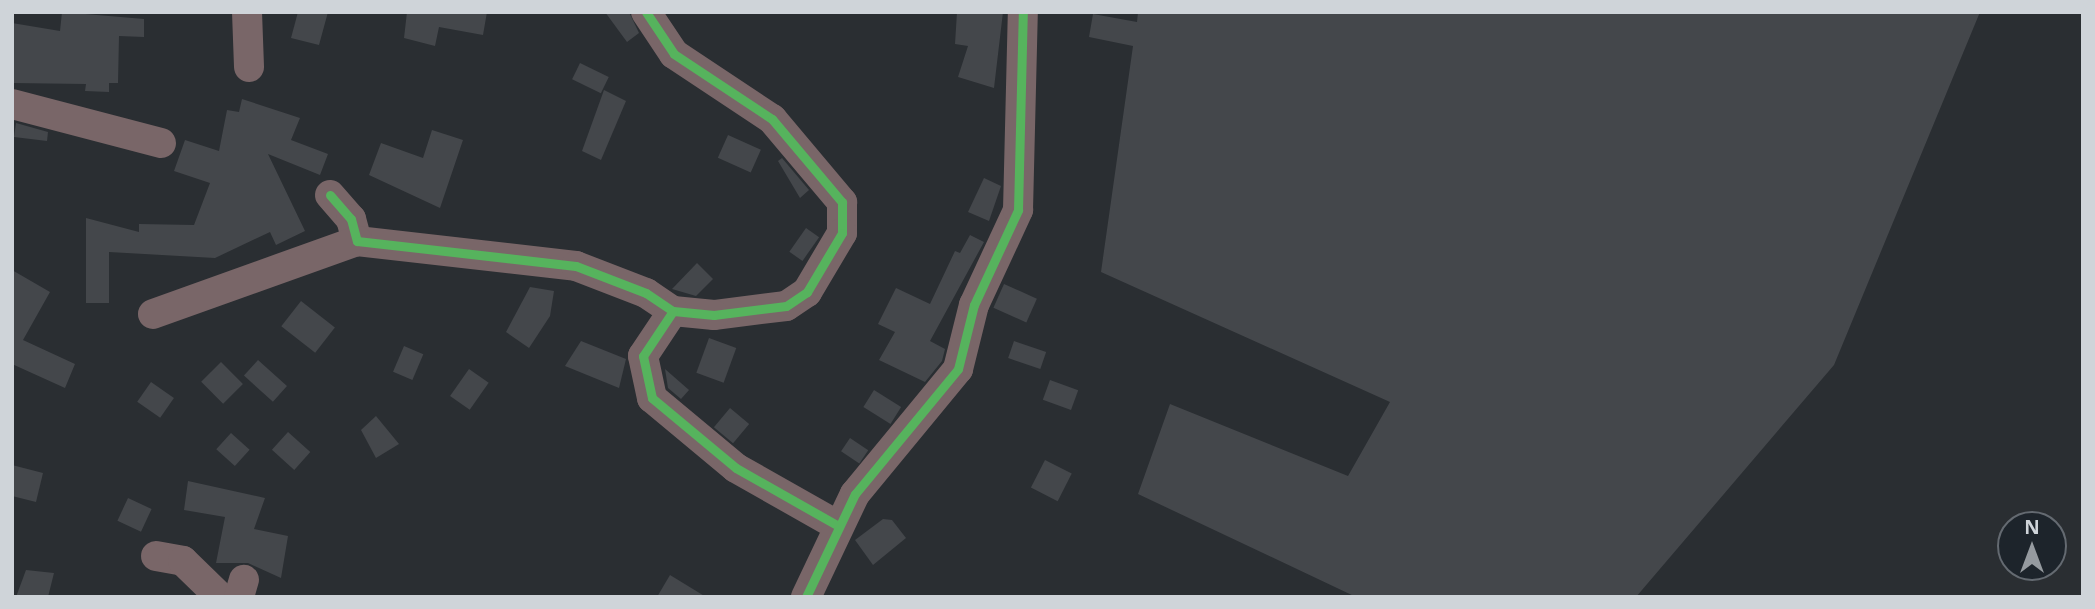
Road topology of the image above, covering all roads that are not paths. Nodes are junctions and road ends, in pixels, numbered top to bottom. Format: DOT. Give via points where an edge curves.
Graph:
graph roads {
  1 [pos="247,12"];
  2 [pos="646,12"];
  3 [pos="1023,12"];
  4 [pos="249,67"];
  5 [pos="12,104"];
  6 [pos="161,143"];
  7 [pos="330,195"];
  8 [pos="357,241"];
  9 [pos="673,312"];
  10 [pos="153,314"];
  11 [pos="835,524"];
  12 [pos="156,556"];
  13 [pos="234,591"];
  14 [pos="806,597"];
  1 -- 4 [label="street"];
  2 -- 9 [label="street" via="674,54 772,119 842,202 842,233 807,292 786,306 714,316"];
  3 -- 11 [label="street" via="1018,210 974,305 954,376"];
  5 -- 6 [label="street"];
  7 -- 8 [label="street" via="351,219"];
  8 -- 9 [label="street" via="576,266 646,293"];
  8 -- 10 [label="street"];
  9 -- 11 [label="street" via="643,356 652,398 736,468"];
  11 -- 14 [label="street"];
  12 -- 13 [label="street" via="183,561"];
}
